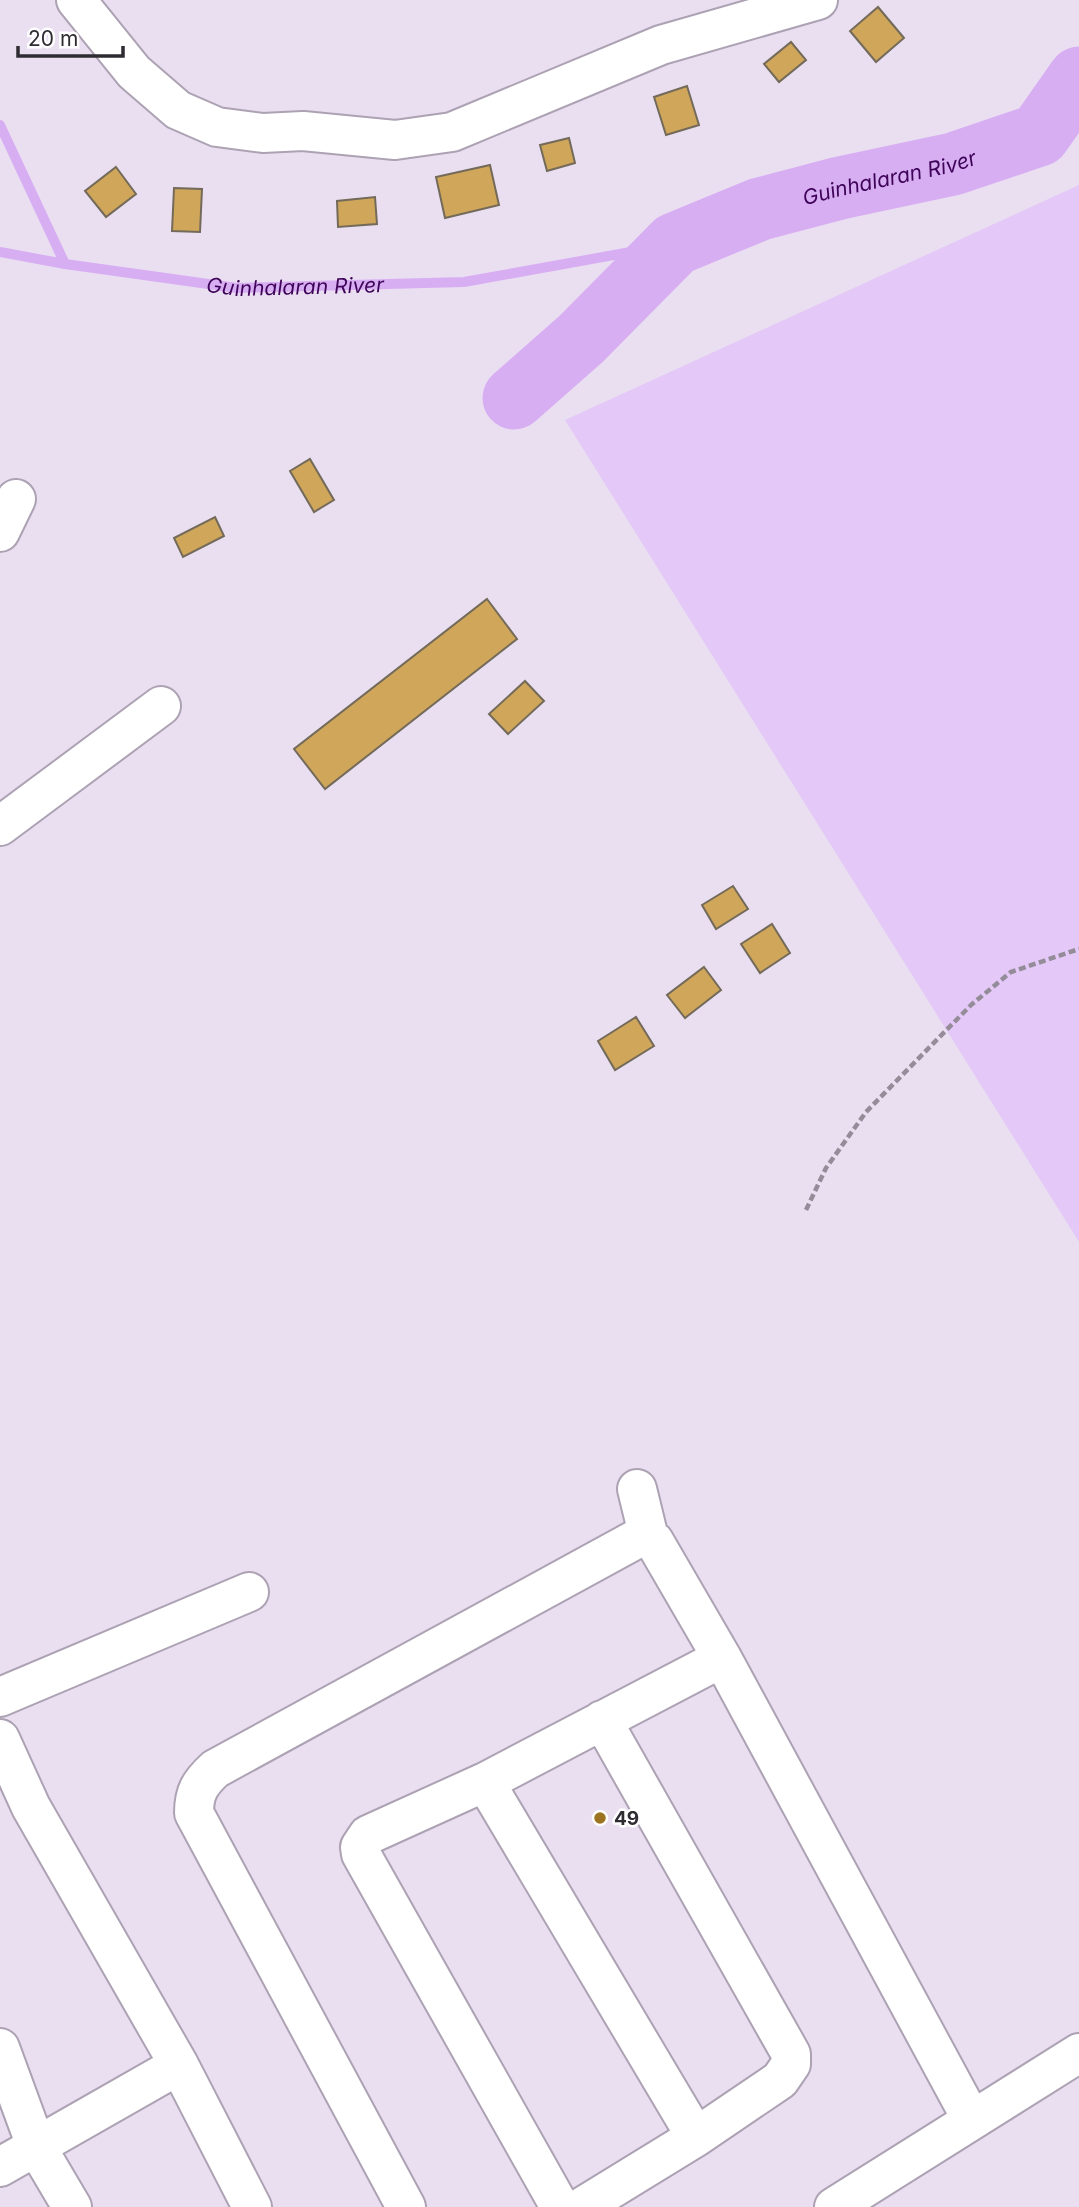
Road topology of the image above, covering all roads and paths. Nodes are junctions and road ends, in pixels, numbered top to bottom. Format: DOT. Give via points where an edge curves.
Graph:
graph roads {
  1 [pos="76,0"];
  2 [pos="818,0"];
  3 [pos="161,706"];
  4 [pos="0,826"];
  5 [pos="1079,950"];
  6 [pos="806,1210"];
  7 [pos="637,1489"];
  8 [pos="649,1538"];
  9 [pos="249,1592"];
  10 [pos="722,1658"];
  11 [pos="0,1697"];
  12 [pos="603,1720"];
  13 [pos="0,1738"];
  14 [pos="485,1782"];
  15 [pos="0,2048"];
  16 [pos="1076,2061"];
  17 [pos="179,2066"];
  18 [pos="972,2120"];
  19 [pos="696,2137"];
  20 [pos="36,2146"];
  21 [pos="0,2167"];
  22 [pos="72,2207"];
  23 [pos="252,2207"];
  24 [pos="406,2207"];
  25 [pos="560,2207"];
  26 [pos="583,2207"];
  27 [pos="834,2207"];
  1 -- 2 [label="street" via="134,72 178,110 217,127 395,140 452,132 661,45"];
  3 -- 4 [label="street"];
  5 -- 6 [label="path" via="1011,972 971,1005 866,1112 826,1168"];
  7 -- 8 [label="street"];
  8 -- 10 [label="street"];
  8 -- 24 [label="street" via="640,1537 215,1769 194,1796 194,1813"];
  9 -- 11 [label="street"];
  10 -- 12 [label="street"];
  10 -- 18 [label="street"];
  12 -- 14 [label="street"];
  12 -- 19 [label="street" via="791,2054 791,2064 780,2080"];
  13 -- 17 [label="street" via="31,1807"];
  14 -- 19 [label="street"];
  14 -- 25 [label="street" via="368,1835 361,1854"];
  15 -- 20 [label="street"];
  16 -- 18 [label="street"];
  17 -- 20 [label="street"];
  17 -- 23 [label="street"];
  18 -- 27 [label="street"];
  19 -- 26 [label="street"];
  20 -- 21 [label="street"];
  20 -- 22 [label="street"];
}
